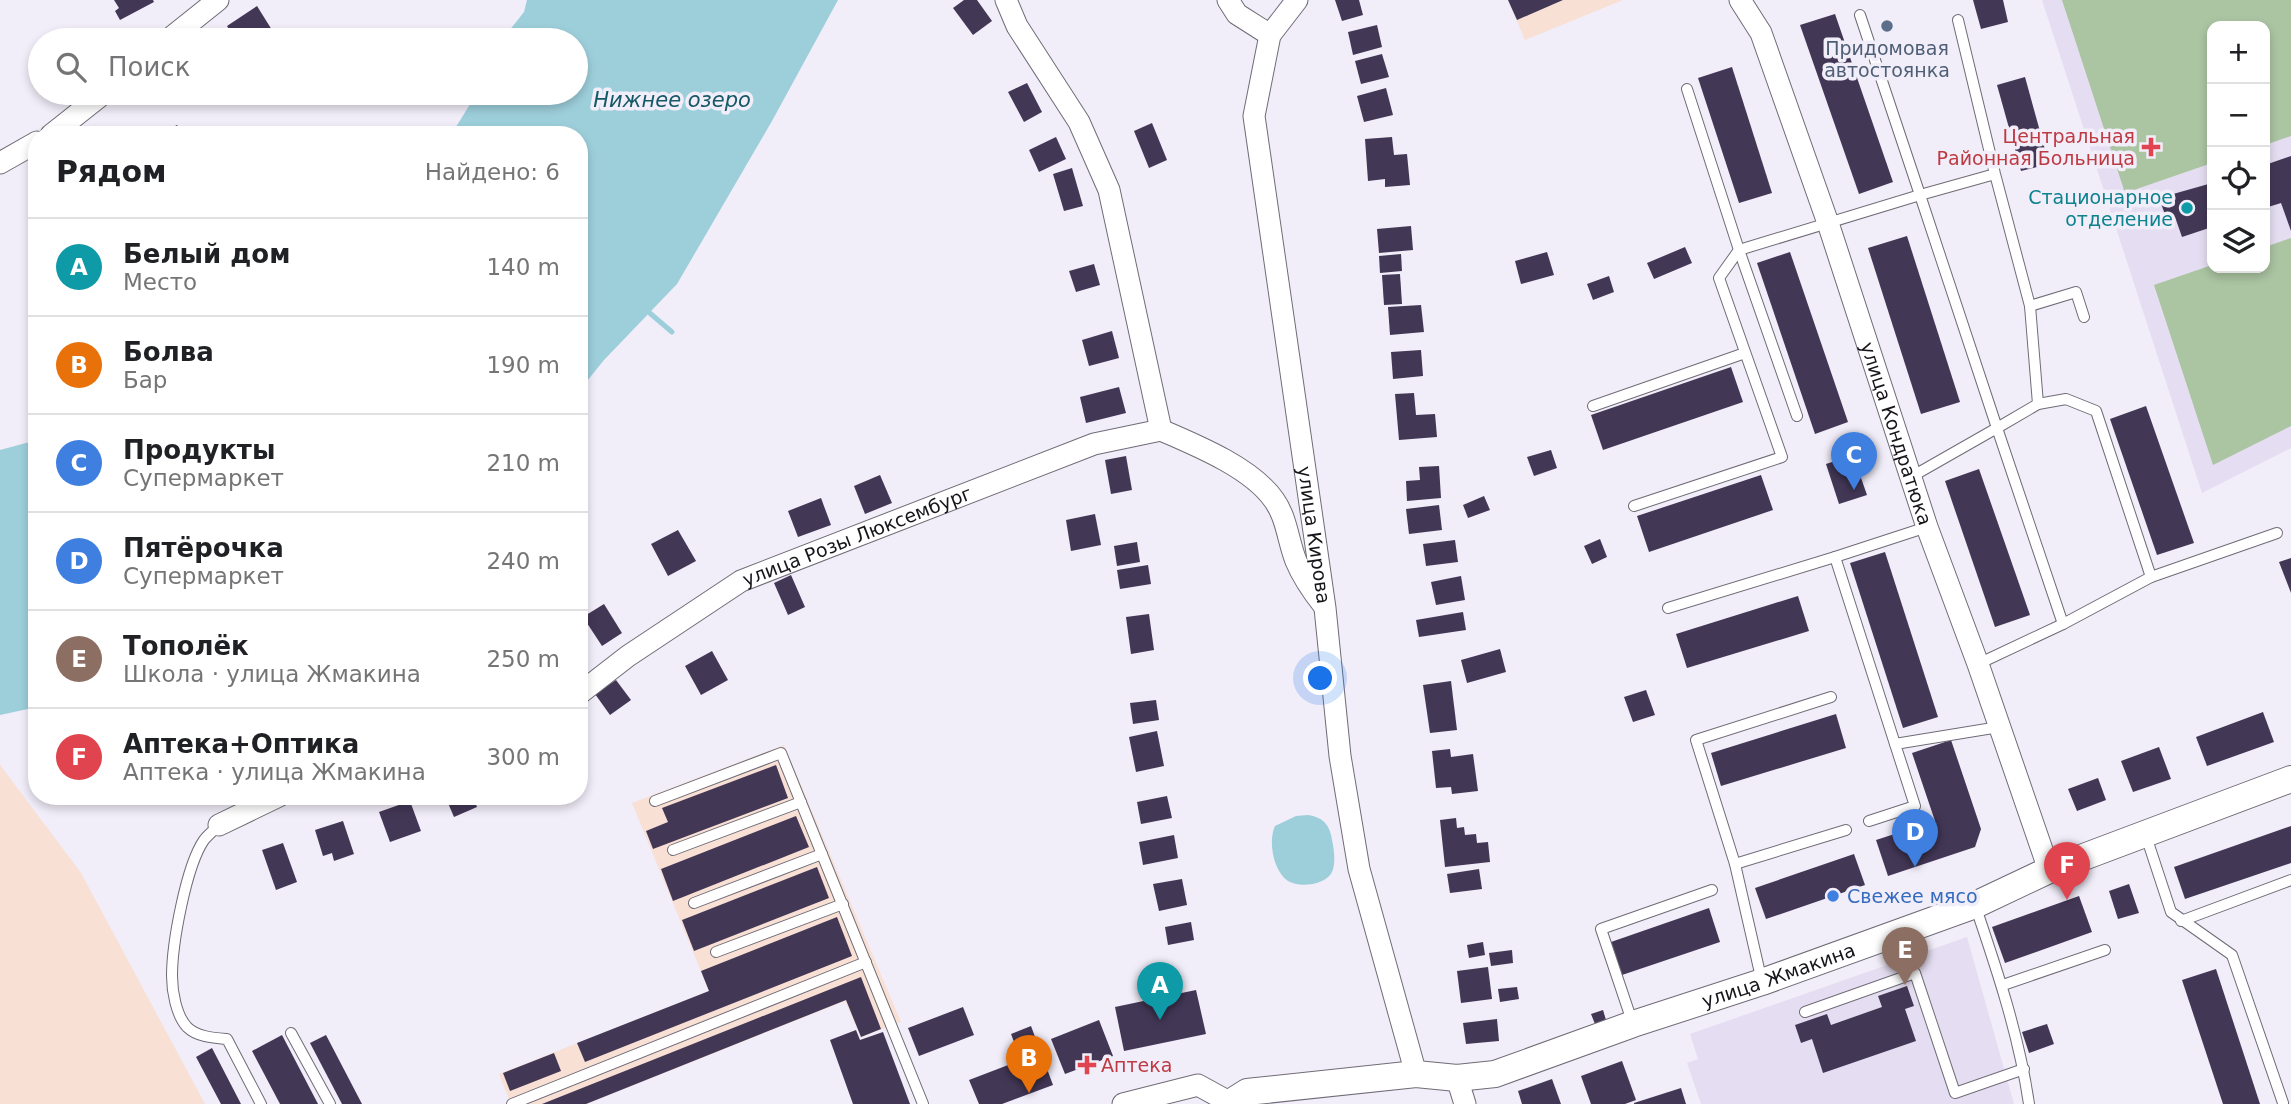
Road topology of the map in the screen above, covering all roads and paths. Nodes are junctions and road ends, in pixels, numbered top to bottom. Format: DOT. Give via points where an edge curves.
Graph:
graph roads {
  1 [pos="218,0"];
  2 [pos="1006,0"];
  3 [pos="1228,0"];
  4 [pos="1297,0"];
  5 [pos="1740,0"];
  6 [pos="1860,15"];
  7 [pos="1958,20"];
  8 [pos="183,28"];
  9 [pos="1270,36"];
  10 [pos="1687,89"];
  11 [pos="89,105"];
  12 [pos="62,126"];
  13 [pos="28,147"];
  14 [pos="0,163"];
  15 [pos="1995,174"];
  16 [pos="1920,195"];
  17 [pos="1828,223"];
  18 [pos="1739,250"];
  19 [pos="2030,306"];
  20 [pos="2084,317"];
  21 [pos="1745,354"];
  22 [pos="2038,404"];
  23 [pos="1593,406"];
  24 [pos="1797,416"];
  25 [pos="1997,428"];
  26 [pos="1161,430"];
  27 [pos="1911,477"];
  28 [pos="1634,506"];
  29 [pos="1927,527"];
  30 [pos="2277,533"];
  31 [pos="1835,557"];
  32 [pos="2151,577"];
  33 [pos="1325,608"];
  34 [pos="1668,608"];
  35 [pos="2063,624"];
  36 [pos="1978,664"];
  37 [pos="588,687"];
  38 [pos="1831,697"];
  39 [pos="1999,727"];
  40 [pos="1895,744"];
  41 [pos="2291,779"];
  42 [pos="655,801"];
  43 [pos="801,802"];
  44 [pos="260,805"];
  45 [pos="1869,821"];
  46 [pos="219,825"];
  47 [pos="1846,830"];
  48 [pos="2145,833"];
  49 [pos="673,850"];
  50 [pos="822,854"];
  51 [pos="1735,864"];
  52 [pos="2049,870"];
  53 [pos="2291,880"];
  54 [pos="1712,890"];
  55 [pos="694,903"];
  56 [pos="843,904"];
  57 [pos="1975,905"];
  58 [pos="2181,921"];
  59 [pos="2105,950"];
  60 [pos="716,952"];
  61 [pos="866,962"];
  62 [pos="1762,982"];
  63 [pos="2003,985"];
  64 [pos="1805,1012"];
  65 [pos="1633,1024"];
  66 [pos="291,1033"];
  67 [pos="2024,1069"];
  68 [pos="1416,1074"];
  69 [pos="1457,1078"];
  70 [pos="1229,1103"];
  71 [pos="2283,1103"];
  72 [pos="261,1104"];
  73 [pos="330,1104"];
  74 [pos="512,1104"];
  75 [pos="923,1104"];
  76 [pos="1123,1104"];
  77 [pos="1465,1104"];
  78 [pos="2029,1104"];
  1 -- 8 [label="street"];
  2 -- 26 [label="street" via="1017,26 1079,122 1109,190"];
  3 -- 9 [label="street" via="1237,13"];
  4 -- 9 [label="street, улица Кирова"];
  5 -- 17 [label="street, улица Кондратюка" via="1761,33"];
  6 -- 16 [label="lane"];
  7 -- 15 [label="lane"];
  9 -- 33 [label="street, улица Кирова" via="1254,116"];
  10 -- 18 [label="lane"];
  11 -- 12 [label="street"];
  13 -- 14 [label="street"];
  15 -- 16 [label="lane"];
  15 -- 19 [label="lane"];
  16 -- 17 [label="lane"];
  16 -- 25 [label="lane"];
  17 -- 18 [label="lane"];
  17 -- 27 [label="street, улица Кондратюка"];
  18 -- 21 [label="lane" via="1719,278"];
  18 -- 24 [label="lane"];
  19 -- 20 [label="lane" via="2076,292"];
  19 -- 22 [label="lane"];
  21 -- 23 [label="lane"];
  21 -- 28 [label="lane" via="1782,457"];
  22 -- 25 [label="lane"];
  22 -- 32 [label="lane" via="2066,398 2096,411"];
  25 -- 27 [label="lane"];
  25 -- 35 [label="lane"];
  26 -- 33 [label="street" via="1208,450 1275,501 1295,560"];
  26 -- 37 [label="street, улица Розы Люксембург" via="1094,444 741,580"];
  27 -- 29 [label="street, улица Кондратюка"];
  29 -- 31 [label="lane"];
  29 -- 36 [label="street, улица Кондратюка"];
  30 -- 32 [label="lane"];
  31 -- 34 [label="lane"];
  31 -- 40 [label="lane"];
  32 -- 35 [label="lane"];
  33 -- 68 [label="street, улица Кирова" via="1340,756 1359,869"];
  35 -- 36 [label="lane"];
  36 -- 39 [label="street, улица Кондратюка"];
  38 -- 51 [label="lane" via="1696,740"];
  39 -- 40 [label="lane"];
  39 -- 52 [label="street, улица Кондратюка"];
  40 -- 45 [label="lane" via="1915,806"];
  41 -- 48 [label="street, улица Жмакина"];
  42 -- 43 [label="lane" via="782,753"];
  43 -- 49 [label="lane"];
  43 -- 50 [label="lane"];
  44 -- 46 [label="street"];
  46 -- 72 [label="lane" via="204,841 193,864 172,979 187,1027 207,1038 227,1040"];
  47 -- 51 [label="lane"];
  48 -- 52 [label="street, улица Жмакина"];
  48 -- 58 [label="lane" via="2171,912"];
  50 -- 55 [label="lane"];
  50 -- 56 [label="lane"];
  51 -- 62 [label="lane"];
  52 -- 57 [label="street, улица Жмакина"];
  53 -- 58 [label="lane"];
  54 -- 65 [label="lane" via="1601,929"];
  56 -- 60 [label="lane"];
  56 -- 61 [label="lane"];
  57 -- 62 [label="street, улица Жмакина"];
  57 -- 63 [label="lane"];
  58 -- 71 [label="lane" via="2232,955"];
  59 -- 63 [label="lane"];
  61 -- 74 [label="lane"];
  61 -- 75 [label="lane"];
  62 -- 65 [label="street, улица Жмакина"];
  63 -- 67 [label="lane"];
  64 -- 67 [label="lane" via="1914,973 1955,1093"];
  65 -- 69 [label="street, улица Жмакина" via="1495,1074"];
  66 -- 73 [label="lane"];
  67 -- 78 [label="lane"];
  68 -- 69 [label="street"];
  68 -- 70 [label="street" via="1247,1093"];
  69 -- 77 [label="street"];
  70 -- 76 [label="street" via="1198,1084"];
}
